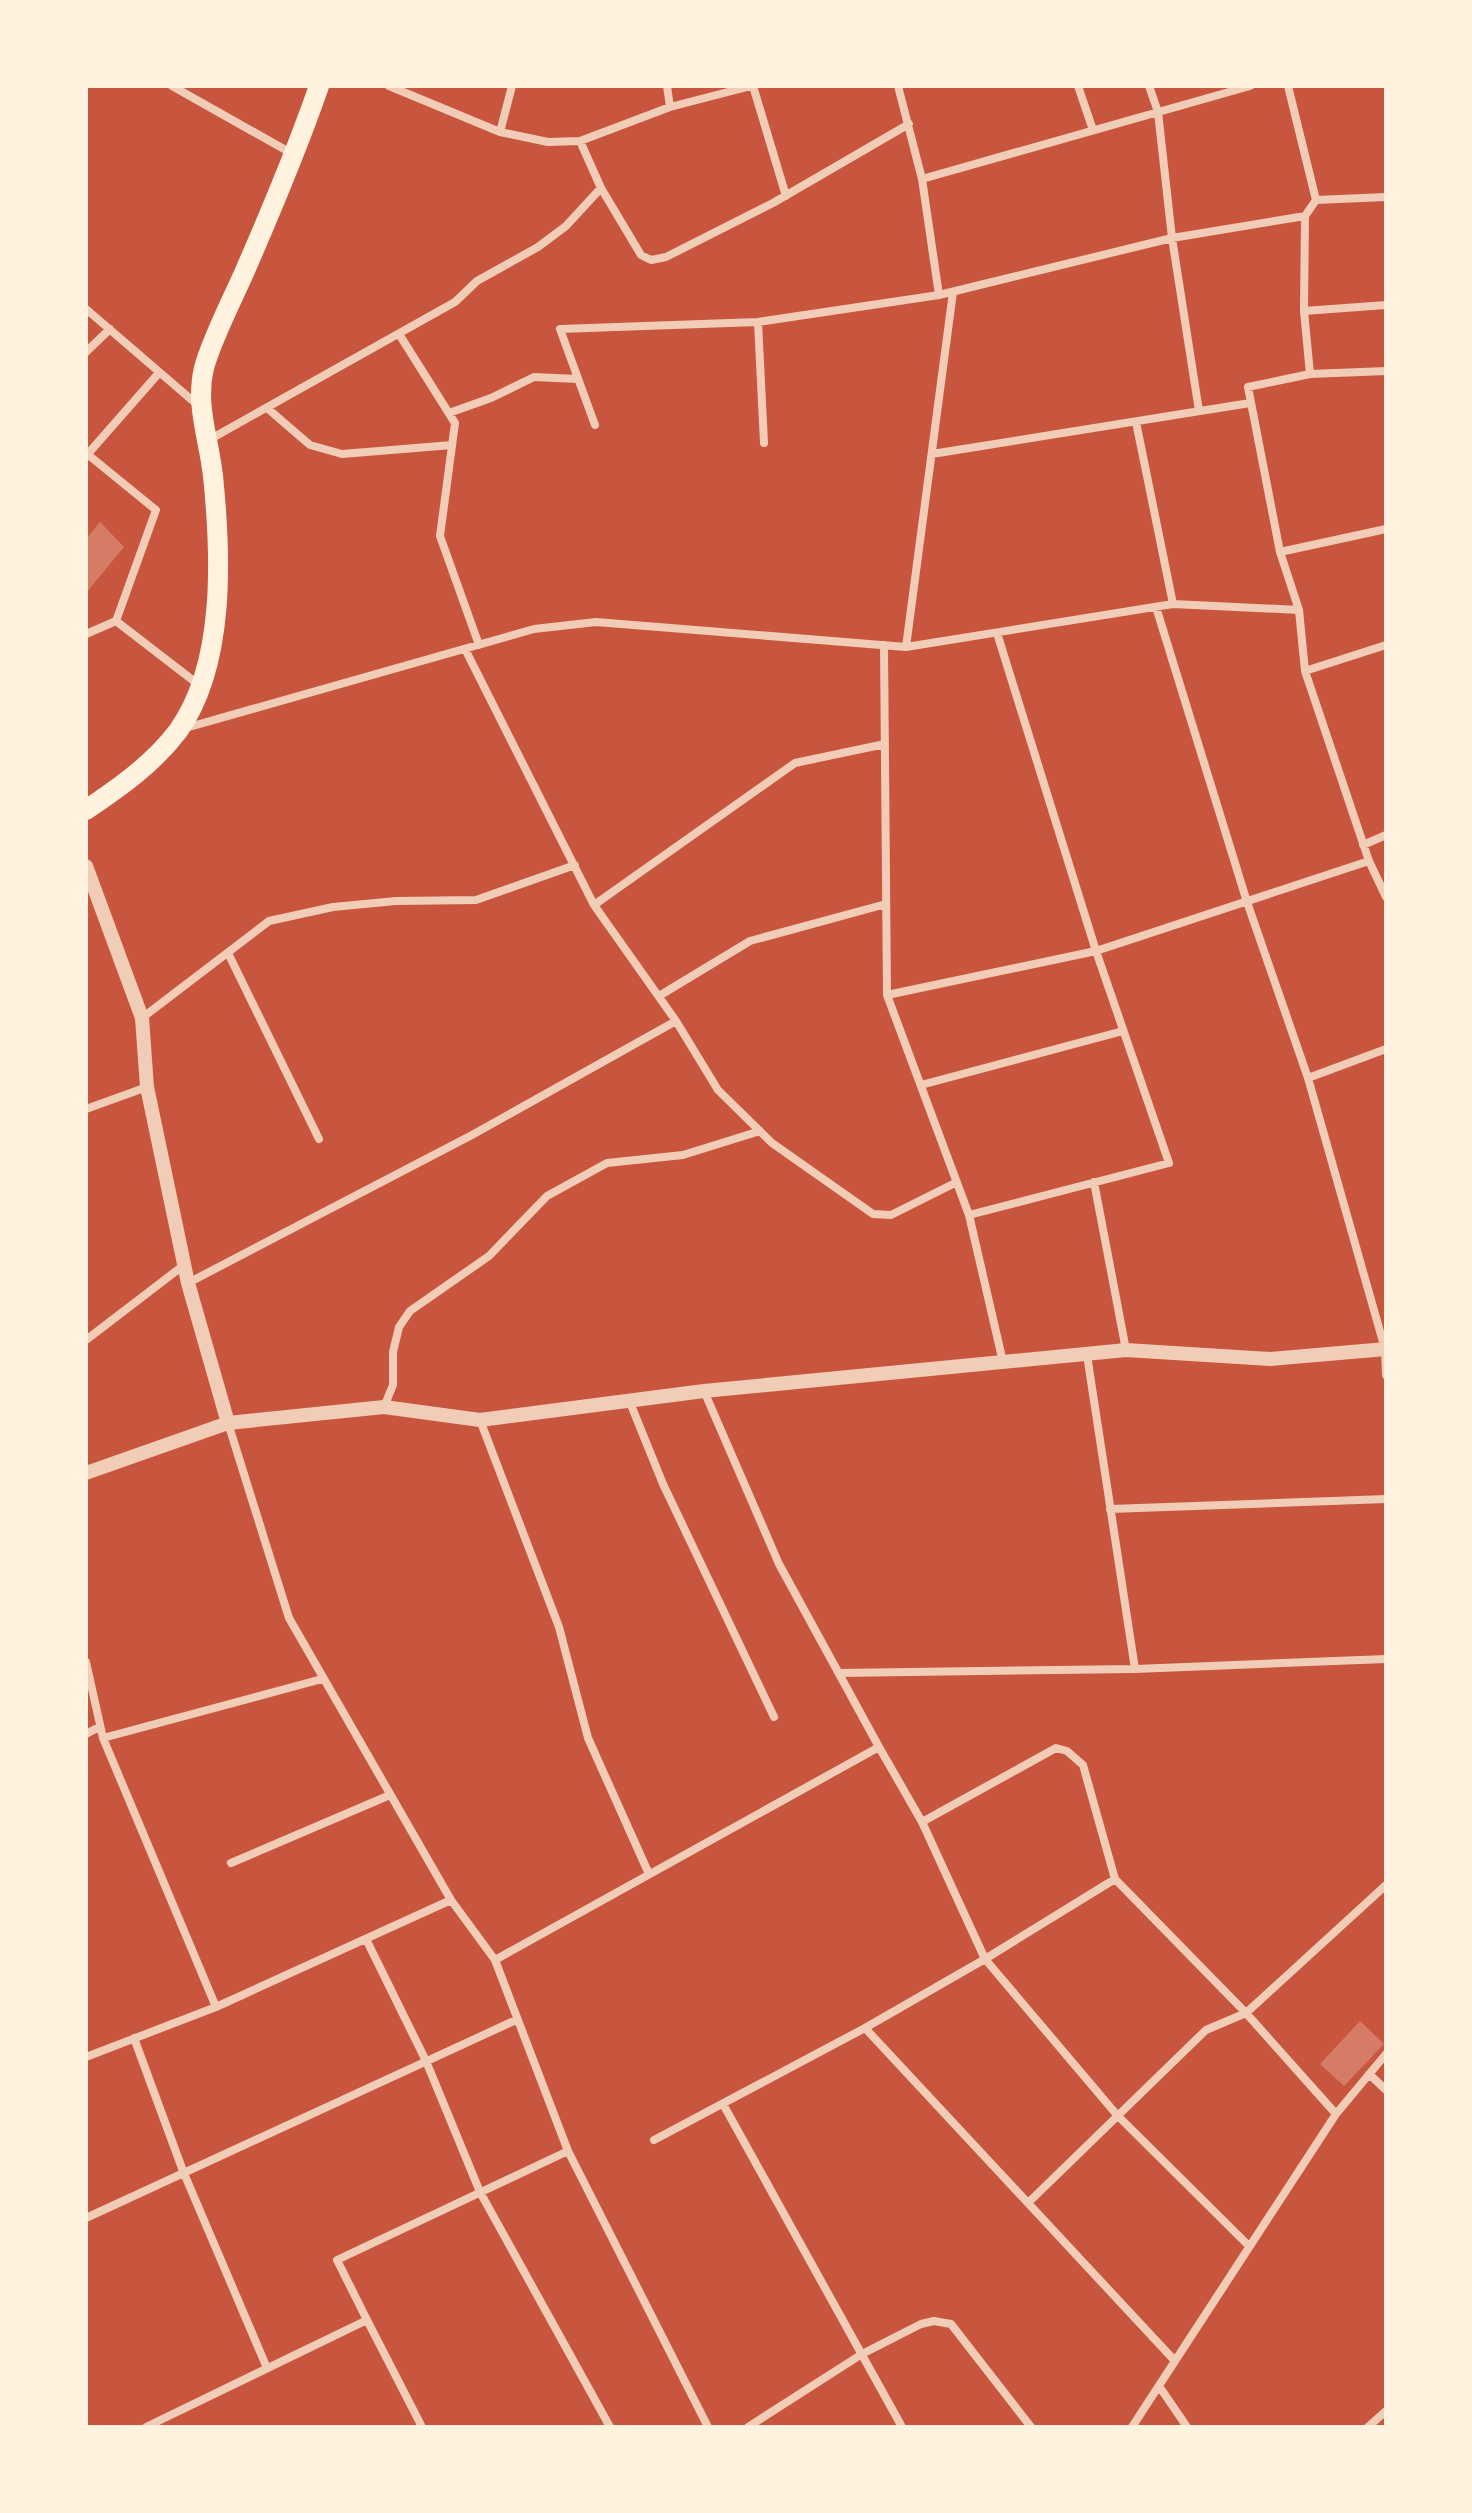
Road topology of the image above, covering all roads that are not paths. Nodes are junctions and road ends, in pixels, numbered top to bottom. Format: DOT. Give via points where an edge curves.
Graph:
graph roads {
  1 [pos="172,86"];
  2 [pos="319,86"];
  3 [pos="389,86"];
  4 [pos="512,86"];
  5 [pos="667,86"];
  6 [pos="752,86"];
  7 [pos="898,86"];
  8 [pos="1078,86"];
  9 [pos="1149,86"];
  10 [pos="1250,86"];
  11 [pos="1288,86"];
  12 [pos="670,107"];
  13 [pos="1158,112"];
  14 [pos="909,124"];
  15 [pos="1093,130"];
  16 [pos="500,132"];
  17 [pos="580,141"];
  18 [pos="295,156"];
  19 [pos="922,179"];
  20 [pos="601,188"];
  21 [pos="786,196"];
  22 [pos="1386,197"];
  23 [pos="1316,200"];
  24 [pos="1305,216"];
  25 [pos="1172,238"];
  26 [pos="953,292"];
  27 [pos="939,295"];
  28 [pos="1386,305"];
  29 [pos="86,309"];
  30 [pos="1304,311"];
  31 [pos="758,322"];
  32 [pos="110,329"];
  33 [pos="399,334"];
  34 [pos="86,352"];
  35 [pos="1386,371"];
  36 [pos="158,374"];
  37 [pos="1310,374"];
  38 [pos="578,379"];
  39 [pos="1250,403"];
  40 [pos="200,407"];
  41 [pos="267,408"];
  42 [pos="1199,411"];
  43 [pos="449,413"];
  44 [pos="1136,422"];
  45 [pos="595,425"];
  46 [pos="207,441"];
  47 [pos="764,443"];
  48 [pos="452,445"];
  49 [pos="86,454"];
  50 [pos="932,454"];
  51 [pos="1386,529"];
  52 [pos="1280,552"];
  53 [pos="1173,604"];
  54 [pos="1156,607"];
  55 [pos="1299,610"];
  56 [pos="116,621"];
  57 [pos="997,633"];
  58 [pos="86,634"];
  59 [pos="479,645"];
  60 [pos="884,645"];
  61 [pos="1386,645"];
  62 [pos="906,647"];
  63 [pos="465,649"];
  64 [pos="1305,671"];
  65 [pos="200,686"];
  66 [pos="177,731"];
  67 [pos="885,744"];
  68 [pos="86,810"];
  69 [pos="1386,835"];
  70 [pos="1363,845"];
  71 [pos="1369,861"];
  72 [pos="575,865"];
  73 [pos="86,866"];
  74 [pos="1386,897"];
  75 [pos="1247,902"];
  76 [pos="886,904"];
  77 [pos="594,905"];
  78 [pos="1096,951"];
  79 [pos="228,953"];
  80 [pos="887,995"];
  81 [pos="659,996"];
  82 [pos="142,1018"];
  83 [pos="676,1021"];
  84 [pos="1123,1031"];
  85 [pos="1386,1049"];
  86 [pos="1308,1078"];
  87 [pos="921,1085"];
  88 [pos="147,1087"];
  89 [pos="86,1109"];
  90 [pos="760,1131"];
  91 [pos="319,1139"];
  92 [pos="957,1182"];
  93 [pos="1094,1182"];
  94 [pos="969,1215"];
  95 [pos="184,1265"];
  96 [pos="188,1283"];
  97 [pos="86,1340"];
  98 [pos="1385,1349"];
  99 [pos="1126,1350"];
  100 [pos="1087,1355"];
  101 [pos="1003,1362"];
  102 [pos="1386,1375"];
  103 [pos="704,1391"];
  104 [pos="629,1400"];
  105 [pos="384,1407"];
  106 [pos="480,1420"];
  107 [pos="228,1423"];
  108 [pos="86,1473"];
  109 [pos="1386,1499"];
  110 [pos="1110,1509"];
  111 [pos="1386,1659"];
  112 [pos="86,1662"];
  113 [pos="1135,1669"];
  114 [pos="839,1673"];
  115 [pos="322,1679"];
  116 [pos="774,1717"];
  117 [pos="99,1727"];
  118 [pos="86,1734"];
  119 [pos="103,1738"];
  120 [pos="879,1747"];
  121 [pos="390,1795"];
  122 [pos="922,1822"];
  123 [pos="231,1863"];
  124 [pos="649,1874"];
  125 [pos="1115,1879"];
  126 [pos="1386,1885"];
  127 [pos="451,1900"];
  128 [pos="366,1939"];
  129 [pos="985,1959"];
  130 [pos="495,1960"];
  131 [pos="216,2007"];
  132 [pos="1246,2013"];
  133 [pos="516,2020"];
  134 [pos="865,2028"];
  135 [pos="134,2038"];
  136 [pos="1386,2054"];
  137 [pos="86,2057"];
  138 [pos="426,2061"];
  139 [pos="1369,2074"];
  140 [pos="1386,2090"];
  141 [pos="723,2104"];
  142 [pos="1336,2114"];
  143 [pos="1117,2115"];
  144 [pos="654,2140"];
  145 [pos="568,2151"];
  146 [pos="183,2171"];
  147 [pos="480,2192"];
  148 [pos="1029,2202"];
  149 [pos="86,2218"];
  150 [pos="1249,2246"];
  151 [pos="367,2320"];
  152 [pos="862,2354"];
  153 [pos="1175,2361"];
  154 [pos="267,2368"];
  155 [pos="1159,2386"];
  156 [pos="1386,2411"];
  157 [pos="146,2427"];
  158 [pos="422,2427"];
  159 [pos="610,2427"];
  160 [pos="708,2427"];
  161 [pos="748,2427"];
  162 [pos="902,2427"];
  163 [pos="1031,2427"];
  164 [pos="1132,2427"];
  165 [pos="1187,2427"];
  166 [pos="1368,2427"];
  1 -- 18 [label="street"];
  2 -- 18 [label="main road"];
  3 -- 16 [label="street"];
  4 -- 16 [label="street"];
  5 -- 12 [label="street"];
  6 -- 12 [label="street"];
  6 -- 21 [label="street"];
  7 -- 14 [label="street"];
  8 -- 15 [label="street"];
  9 -- 13 [label="street"];
  10 -- 13 [label="street"];
  11 -- 23 [label="street"];
  12 -- 17 [label="street"];
  13 -- 15 [label="street"];
  13 -- 25 [label="street"];
  14 -- 19 [label="street"];
  14 -- 21 [label="street"];
  15 -- 19 [label="street"];
  16 -- 17 [label="street" via="548,142"];
  17 -- 20 [label="street"];
  18 -- 40 [label="main road" via="204,368"];
  19 -- 27 [label="street"];
  20 -- 21 [label="street" via="641,255 651,260"];
  20 -- 33 [label="street" via="538,247"];
  22 -- 23 [label="street"];
  23 -- 24 [label="street"];
  24 -- 25 [label="street"];
  24 -- 30 [label="street"];
  25 -- 26 [label="street"];
  25 -- 42 [label="street"];
  26 -- 27 [label="street"];
  26 -- 50 [label="street"];
  27 -- 31 [label="street"];
  28 -- 30 [label="street"];
  29 -- 32 [label="street"];
  30 -- 37 [label="street"];
  31 -- 38 [label="street" via="560,329"];
  31 -- 47 [label="street"];
  32 -- 34 [label="street"];
  32 -- 36 [label="street"];
  33 -- 41 [label="street"];
  33 -- 43 [label="street"];
  35 -- 37 [label="street"];
  36 -- 40 [label="street"];
  36 -- 49 [label="street"];
  37 -- 39 [label="street" via="1248,387"];
  38 -- 43 [label="street" via="534,377"];
  38 -- 45 [label="street"];
  39 -- 42 [label="street"];
  39 -- 52 [label="street"];
  40 -- 46 [label="main road"];
  41 -- 46 [label="street"];
  41 -- 48 [label="street" via="310,445 342,454"];
  42 -- 44 [label="street"];
  43 -- 48 [label="street" via="455,423"];
  44 -- 50 [label="street"];
  44 -- 53 [label="street"];
  46 -- 65 [label="main road" via="217,525 215,632"];
  48 -- 59 [label="street" via="440,536"];
  49 -- 56 [label="street" via="156,510"];
  50 -- 62 [label="street"];
  51 -- 52 [label="street"];
  52 -- 55 [label="street"];
  53 -- 54 [label="street"];
  53 -- 55 [label="street"];
  54 -- 57 [label="street"];
  54 -- 75 [label="street"];
  55 -- 64 [label="street"];
  56 -- 58 [label="street"];
  56 -- 65 [label="street"];
  57 -- 62 [label="street"];
  57 -- 78 [label="street"];
  59 -- 60 [label="street" via="534,629 596,622"];
  59 -- 63 [label="street"];
  60 -- 62 [label="street"];
  60 -- 67 [label="street"];
  61 -- 64 [label="street"];
  63 -- 66 [label="street"];
  63 -- 72 [label="street"];
  64 -- 70 [label="street"];
  65 -- 66 [label="main road"];
  66 -- 68 [label="main road" via="133,778"];
  67 -- 76 [label="street"];
  67 -- 77 [label="street" via="795,763"];
  69 -- 70 [label="street"];
  70 -- 71 [label="street"];
  71 -- 74 [label="street"];
  71 -- 75 [label="street"];
  72 -- 77 [label="street"];
  72 -- 79 [label="street" via="476,900 396,901 269,921"];
  73 -- 82 [label="street"];
  75 -- 78 [label="street"];
  75 -- 86 [label="street"];
  76 -- 80 [label="street"];
  76 -- 81 [label="street" via="750,941"];
  77 -- 81 [label="street"];
  78 -- 80 [label="street"];
  78 -- 84 [label="street"];
  79 -- 82 [label="street"];
  79 -- 91 [label="street"];
  80 -- 87 [label="street"];
  81 -- 83 [label="street"];
  82 -- 88 [label="street"];
  83 -- 90 [label="street" via="718,1090"];
  83 -- 96 [label="street"];
  84 -- 87 [label="street"];
  84 -- 93 [label="street" via="1169,1163"];
  85 -- 86 [label="street"];
  86 -- 98 [label="street"];
  87 -- 92 [label="street"];
  88 -- 89 [label="street"];
  88 -- 95 [label="street"];
  90 -- 92 [label="street" via="873,1214 891,1215"];
  90 -- 105 [label="street" via="683,1155 607,1163 547,1196 489,1256 410,1311 399,1327 393,1385"];
  92 -- 94 [label="street"];
  93 -- 94 [label="street"];
  93 -- 99 [label="street"];
  94 -- 101 [label="street"];
  95 -- 96 [label="street"];
  95 -- 97 [label="street"];
  96 -- 107 [label="street"];
  98 -- 99 [label="street" via="1270,1359"];
  98 -- 102 [label="street"];
  99 -- 100 [label="street"];
  100 -- 101 [label="street"];
  100 -- 110 [label="street"];
  101 -- 103 [label="street"];
  103 -- 104 [label="street"];
  103 -- 114 [label="street" via="779,1564"];
  104 -- 106 [label="street"];
  104 -- 116 [label="street" via="663,1484"];
  105 -- 106 [label="street"];
  105 -- 107 [label="street"];
  106 -- 124 [label="street" via="559,1627 588,1738"];
  107 -- 108 [label="street"];
  107 -- 115 [label="street" via="289,1618"];
  109 -- 110 [label="street"];
  110 -- 113 [label="street"];
  111 -- 113 [label="street"];
  112 -- 117 [label="street"];
  113 -- 114 [label="street"];
  114 -- 120 [label="street"];
  115 -- 119 [label="street"];
  115 -- 121 [label="street"];
  117 -- 118 [label="street"];
  117 -- 119 [label="street"];
  119 -- 131 [label="street"];
  120 -- 122 [label="street"];
  120 -- 124 [label="street"];
  121 -- 123 [label="street"];
  121 -- 127 [label="street"];
  122 -- 125 [label="street" via="1056,1748 1067,1751 1083,1765"];
  122 -- 129 [label="street"];
  124 -- 130 [label="street"];
  125 -- 129 [label="street"];
  125 -- 132 [label="street"];
  126 -- 132 [label="street"];
  127 -- 128 [label="street"];
  127 -- 130 [label="street"];
  128 -- 131 [label="street"];
  128 -- 138 [label="street"];
  129 -- 134 [label="street"];
  129 -- 143 [label="street"];
  130 -- 133 [label="street"];
  131 -- 135 [label="street"];
  132 -- 142 [label="street"];
  132 -- 143 [label="street" via="1206,2030"];
  133 -- 138 [label="street"];
  133 -- 145 [label="street"];
  134 -- 141 [label="street"];
  134 -- 148 [label="street"];
  135 -- 137 [label="street"];
  135 -- 146 [label="street"];
  136 -- 139 [label="street"];
  138 -- 146 [label="street"];
  138 -- 147 [label="street"];
  139 -- 140 [label="street"];
  139 -- 142 [label="street"];
  141 -- 144 [label="street"];
  141 -- 152 [label="street"];
  142 -- 150 [label="street"];
  143 -- 148 [label="street"];
  143 -- 150 [label="street"];
  145 -- 147 [label="street"];
  145 -- 160 [label="street"];
  146 -- 149 [label="street"];
  146 -- 154 [label="street"];
  147 -- 151 [label="street" via="337,2260"];
  147 -- 159 [label="street"];
  148 -- 153 [label="street"];
  150 -- 153 [label="street"];
  151 -- 154 [label="street"];
  151 -- 158 [label="street"];
  152 -- 161 [label="street"];
  152 -- 162 [label="street"];
  152 -- 163 [label="street" via="921,2324 951,2324"];
  153 -- 155 [label="street"];
  154 -- 157 [label="street"];
  155 -- 164 [label="street"];
  155 -- 165 [label="street"];
  156 -- 166 [label="street"];
}
